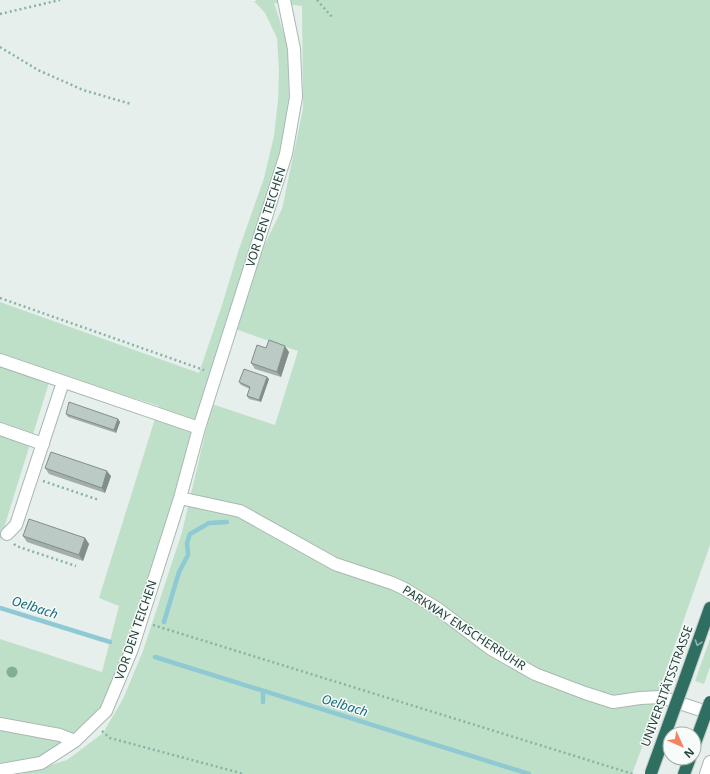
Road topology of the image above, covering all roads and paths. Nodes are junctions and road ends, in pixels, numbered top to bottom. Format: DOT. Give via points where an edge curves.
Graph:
graph roads {
  1 [pos="60,0"];
  2 [pos="284,0"];
  3 [pos="316,0"];
  4 [pos="0,14"];
  5 [pos="332,17"];
  6 [pos="0,47"];
  7 [pos="132,104"];
  8 [pos="0,298"];
  9 [pos="0,360"];
  10 [pos="200,368"];
  11 [pos="63,382"];
  12 [pos="0,428"];
  13 [pos="199,428"];
  14 [pos="43,444"];
  15 [pos="32,477"];
  16 [pos="180,498"];
  17 [pos="99,500"];
  18 [pos="7,534"];
  19 [pos="76,566"];
  20 [pos="710,608"];
  21 [pos="141,622"];
  22 [pos="710,702"];
  23 [pos="710,713"];
  24 [pos="0,724"];
  25 [pos="701,726"];
  26 [pos="110,738"];
  27 [pos="75,741"];
  28 [pos="710,762"];
  29 [pos="0,770"];
  30 [pos="244,774"];
  31 [pos="633,774"];
  32 [pos="651,774"];
  33 [pos="706,774"];
  1 -- 4 [label="path"];
  2 -- 13 [label="lane, VOR DEN TEICHEN" via="294,49 296,97 286,154"];
  3 -- 5 [label="path"];
  6 -- 7 [label="path" via="38,70 83,90"];
  8 -- 10 [label="path"];
  9 -- 11 [label="lane"];
  11 -- 13 [label="lane"];
  11 -- 14 [label="lane"];
  12 -- 14 [label="lane"];
  13 -- 16 [label="lane, VOR DEN TEICHEN"];
  14 -- 15 [label="lane"];
  15 -- 17 [label="path"];
  15 -- 18 [label="lane" via="16,525"];
  16 -- 21 [label="lane, VOR DEN TEICHEN"];
  16 -- 23 [label="lane, PARKWAY EMSCHERRUHR" via="240,511 335,564 392,583 438,609 491,649 535,674 614,702 661,697"];
  18 -- 19 [label="path" via="16,546"];
  20 -- 32 [label="highway, UNIVERSITÄTSSTRASSE, one-way, bridge"];
  21 -- 27 [label="lane, VOR DEN TEICHEN" via="106,711"];
  21 -- 31 [label="path"];
  22 -- 25 [label="highway, bridge"];
  24 -- 27 [label="lane" via="60,735"];
  26 -- 30 [label="path"];
  27 -- 29 [label="lane, VOR DEN TEICHEN" via="41,763"];
  28 -- 33 [label="lane"];
}
